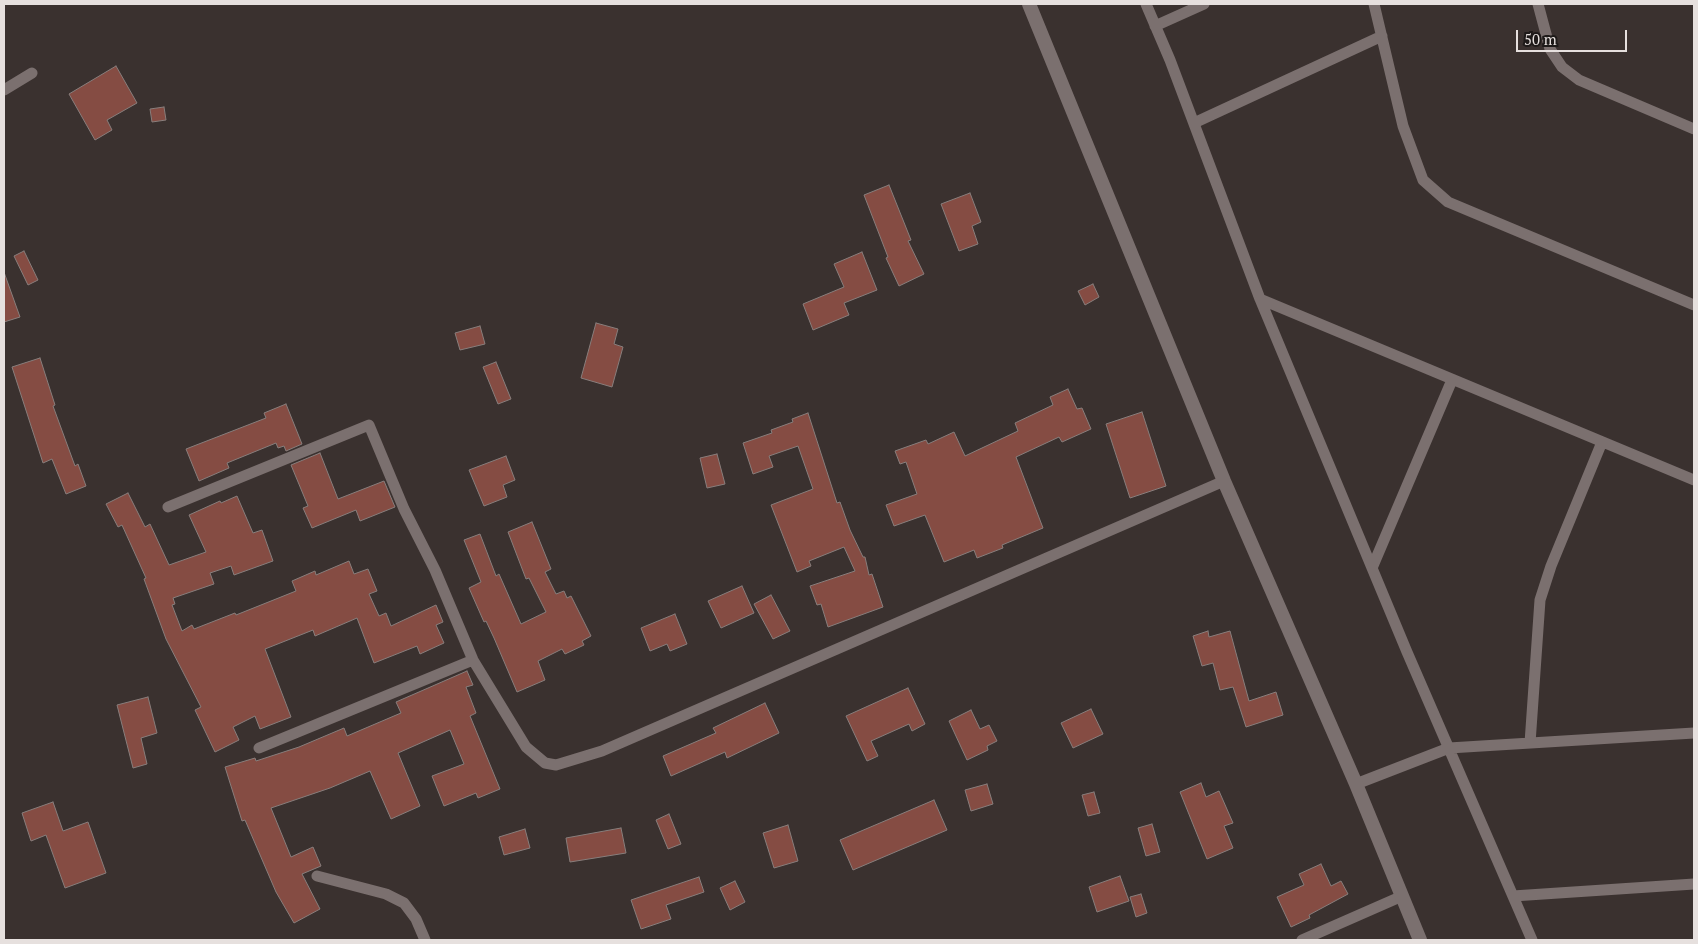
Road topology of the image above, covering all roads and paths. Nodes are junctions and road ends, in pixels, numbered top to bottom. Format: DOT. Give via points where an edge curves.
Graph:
graph roads {
  1 [pos="1029,4"];
  2 [pos="1146,4"];
  3 [pos="1204,4"];
  4 [pos="1374,4"];
  5 [pos="1538,4"];
  6 [pos="1155,26"];
  7 [pos="1382,36"];
  8 [pos="32,73"];
  9 [pos="4,90"];
  10 [pos="1194,122"];
  11 [pos="1694,129"];
  12 [pos="1260,299"];
  13 [pos="1694,305"];
  14 [pos="1452,380"];
  15 [pos="1602,442"];
  16 [pos="1694,480"];
  17 [pos="1224,481"];
  18 [pos="168,507"];
  19 [pos="1372,568"];
  20 [pos="473,660"];
  21 [pos="1694,733"];
  22 [pos="1530,743"];
  23 [pos="259,748"];
  24 [pos="1449,748"];
  25 [pos="1356,784"];
  26 [pos="317,876"];
  27 [pos="1694,884"];
  28 [pos="1513,896"];
  29 [pos="1400,897"];
  30 [pos="425,940"];
  31 [pos="1302,940"];
  32 [pos="1420,940"];
  33 [pos="1532,940"];
  1 -- 17 [label="street"];
  2 -- 6 [label="street"];
  3 -- 6 [label="street"];
  4 -- 7 [label="street"];
  5 -- 11 [label="street" via="1550,49 1562,68 1579,80"];
  6 -- 10 [label="street"];
  7 -- 10 [label="street"];
  7 -- 13 [label="street" via="1414,159 1423,180 1448,202"];
  8 -- 9 [label="street"];
  10 -- 12 [label="street"];
  12 -- 14 [label="street"];
  12 -- 19 [label="street"];
  14 -- 15 [label="street"];
  14 -- 19 [label="street"];
  15 -- 16 [label="street"];
  15 -- 22 [label="street" via="1540,600"];
  17 -- 20 [label="street" via="602,751 556,765 545,762 526,747"];
  17 -- 25 [label="street"];
  18 -- 20 [label="street" via="369,425"];
  19 -- 24 [label="street"];
  20 -- 23 [label="street"];
  21 -- 22 [label="street"];
  22 -- 24 [label="street"];
  24 -- 25 [label="street"];
  24 -- 28 [label="street"];
  25 -- 29 [label="street"];
  26 -- 30 [label="street" via="386,894 404,903 416,919"];
  27 -- 28 [label="street"];
  28 -- 33 [label="street"];
  29 -- 31 [label="street"];
  29 -- 32 [label="street"];
}
